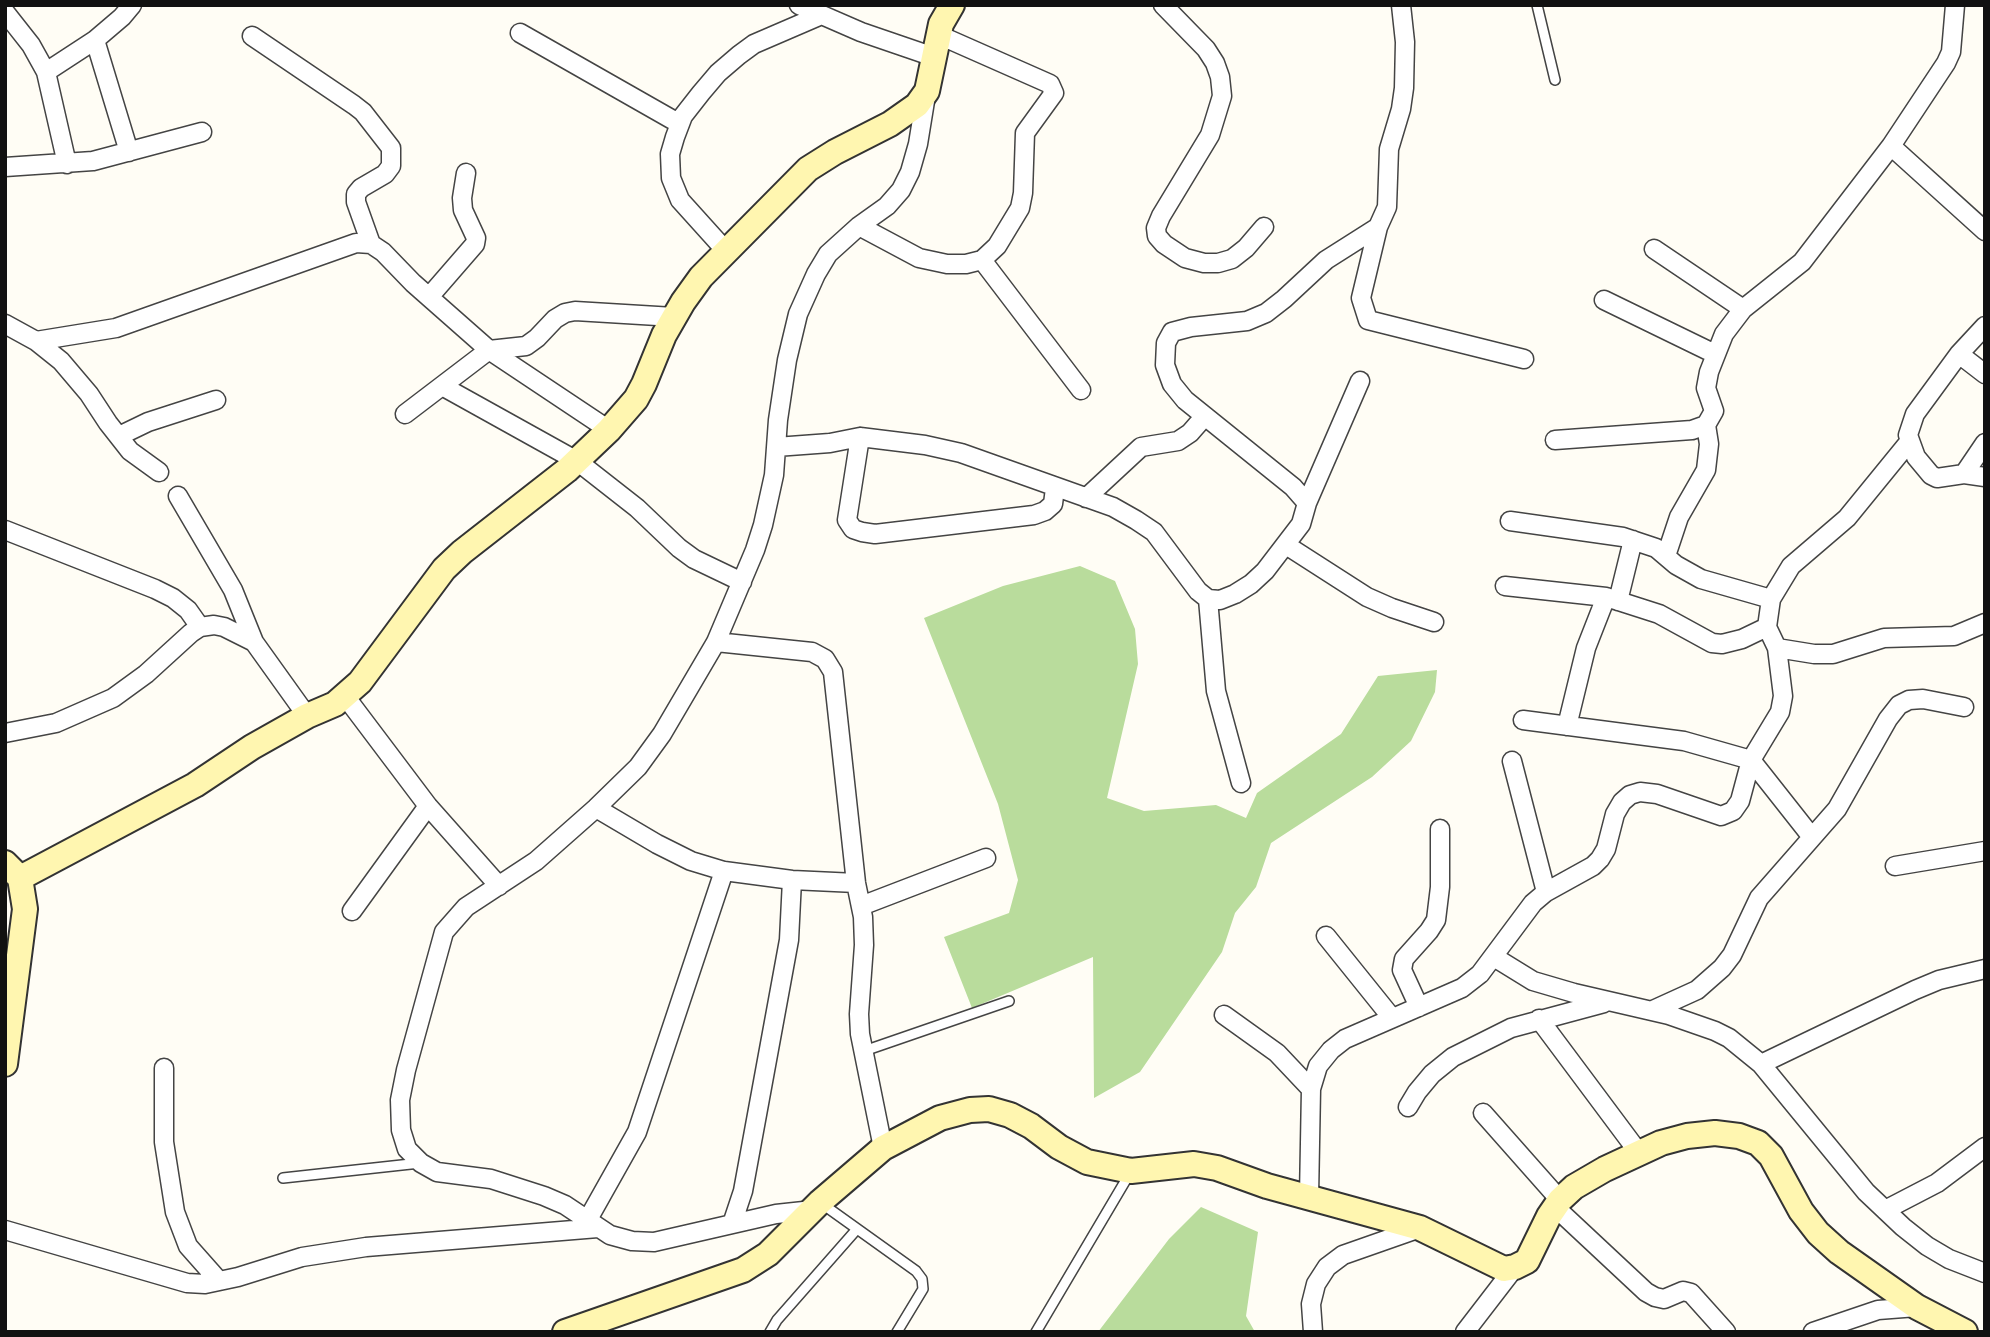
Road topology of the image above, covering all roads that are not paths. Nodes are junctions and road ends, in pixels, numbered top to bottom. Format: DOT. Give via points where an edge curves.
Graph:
graph roads {
  1 [pos="132,5"];
  2 [pos="799,5"];
  3 [pos="1163,5"];
  4 [pos="1401,5"];
  5 [pos="1537,5"];
  6 [pos="1955,5"];
  7 [pos="950,6"];
  8 [pos="6,15"];
  9 [pos="819,16"];
  10 [pos="520,33"];
  11 [pos="252,36"];
  12 [pos="95,40"];
  13 [pos="936,46"];
  14 [pos="46,72"];
  15 [pos="1555,80"];
  16 [pos="927,91"];
  17 [pos="680,124"];
  18 [pos="202,132"];
  19 [pos="1891,146"];
  20 [pos="129,152"];
  21 [pos="67,164"];
  22 [pos="5,167"];
  23 [pos="466,173"];
  24 [pos="859,226"];
  25 [pos="1378,226"];
  26 [pos="1264,228"];
  27 [pos="1985,231"];
  28 [pos="371,244"];
  29 [pos="1654,249"];
  30 [pos="726,251"];
  31 [pos="982,260"];
  32 [pos="429,297"];
  33 [pos="1604,300"];
  34 [pos="1743,309"];
  35 [pos="674,317"];
  36 [pos="5,324"];
  37 [pos="1985,326"];
  38 [pos="36,341"];
  39 [pos="489,350"];
  40 [pos="1715,354"];
  41 [pos="1959,354"];
  42 [pos="1524,359"];
  43 [pos="1985,374"];
  44 [pos="1360,381"];
  45 [pos="442,386"];
  46 [pos="1081,390"];
  47 [pos="216,400"];
  48 [pos="405,414"];
  49 [pos="1204,417"];
  50 [pos="1706,425"];
  51 [pos="609,430"];
  52 [pos="119,436"];
  53 [pos="860,437"];
  54 [pos="1555,440"];
  55 [pos="1909,442"];
  56 [pos="1985,443"];
  57 [pos="776,447"];
  58 [pos="577,461"];
  59 [pos="159,472"];
  60 [pos="1964,474"];
  61 [pos="1985,477"];
  62 [pos="1055,488"];
  63 [pos="178,496"];
  64 [pos="1086,498"];
  65 [pos="1307,503"];
  66 [pos="1510,521"];
  67 [pos="5,530"];
  68 [pos="1633,540"];
  69 [pos="1286,545"];
  70 [pos="1667,556"];
  71 [pos="741,582"];
  72 [pos="1505,586"];
  73 [pos="1208,599"];
  74 [pos="1612,599"];
  75 [pos="1771,599"];
  76 [pos="1434,622"];
  77 [pos="1985,623"];
  78 [pos="200,627"];
  79 [pos="1767,627"];
  80 [pos="254,642"];
  81 [pos="716,642"];
  82 [pos="1777,648"];
  83 [pos="345,696"];
  84 [pos="1964,707"];
  85 [pos="307,716"];
  86 [pos="1524,720"];
  87 [pos="1567,726"];
  88 [pos="5,733"];
  89 [pos="1751,760"];
  90 [pos="1512,761"];
  91 [pos="1241,783"];
  92 [pos="428,806"];
  93 [pos="596,808"];
  94 [pos="1440,830"];
  95 [pos="1811,836"];
  96 [pos="1985,851"];
  97 [pos="986,858"];
  98 [pos="1895,866"];
  99 [pos="13,870"];
  100 [pos="724,871"];
  101 [pos="792,880"];
  102 [pos="856,883"];
  103 [pos="499,886"];
  104 [pos="1546,891"];
  105 [pos="861,906"];
  106 [pos="352,911"];
  107 [pos="1326,936"];
  108 [pos="1494,957"];
  109 [pos="1985,969"];
  110 [pos="1009,1001"];
  111 [pos="1611,1001"];
  112 [pos="1419,1007"];
  113 [pos="1653,1010"];
  114 [pos="1224,1015"];
  115 [pos="1392,1018"];
  116 [pos="1539,1019"];
  117 [pos="864,1051"];
  118 [pos="5,1064"];
  119 [pos="1761,1064"];
  120 [pos="164,1068"];
  121 [pos="1307,1085"];
  122 [pos="1408,1107"];
  123 [pos="1483,1113"];
  124 [pos="883,1147"];
  125 [pos="1985,1147"];
  126 [pos="1639,1153"];
  127 [pos="421,1163"];
  128 [pos="1131,1171"];
  129 [pos="283,1178"];
  130 [pos="1300,1195"];
  131 [pos="1558,1204"];
  132 [pos="816,1206"];
  133 [pos="1885,1210"];
  134 [pos="593,1224"];
  135 [pos="732,1224"];
  136 [pos="1420,1228"];
  137 [pos="857,1229"];
  138 [pos="5,1230"];
  139 [pos="1515,1267"];
  140 [pos="1985,1273"];
  141 [pos="219,1281"];
  142 [pos="1917,1307"];
  143 [pos="1467,1331"];
  144 [pos="565,1332"];
  145 [pos="770,1332"];
  146 [pos="897,1332"];
  147 [pos="1036,1332"];
  148 [pos="1312,1332"];
  149 [pos="1726,1332"];
  150 [pos="1813,1332"];
  151 [pos="1965,1332"];
  1 -- 12 [label="street"];
  2 -- 9 [label="street"];
  3 -- 26 [label="street" via="1206,49 1220,77 1222,96 1210,135 1161,216 1157,236 1185,258 1218,263 1232,259"];
  4 -- 25 [label="street" via="1404,88 1389,149 1387,207"];
  5 -- 15 [label="lane"];
  6 -- 19 [label="street" via="1946,64"];
  7 -- 13 [label="street"];
  8 -- 14 [label="street"];
  9 -- 13 [label="street"];
  9 -- 17 [label="street" via="754,44 718,73"];
  10 -- 17 [label="street"];
  11 -- 28 [label="street" via="355,105 391,148 391,166 356,194"];
  12 -- 14 [label="street"];
  12 -- 20 [label="street"];
  13 -- 16 [label="street"];
  13 -- 31 [label="street" via="1050,84 1054,93 1024,133 1020,208 997,246"];
  14 -- 21 [label="street"];
  16 -- 24 [label="street" via="918,144 901,190"];
  16 -- 30 [label="street" via="890,124 808,169"];
  17 -- 30 [label="street" via="670,154 671,178 680,200"];
  18 -- 20 [label="street"];
  19 -- 27 [label="street"];
  19 -- 34 [label="street" via="1801,262"];
  20 -- 21 [label="street"];
  21 -- 22 [label="street"];
  23 -- 32 [label="street" via="463,210 475,244"];
  24 -- 31 [label="street" via="919,258 947,264"];
  24 -- 57 [label="street" via="828,254 798,314"];
  25 -- 42 [label="street" via="1361,298 1368,320"];
  25 -- 49 [label="street" via="1326,260 1266,313 1247,321 1172,332 1166,343 1165,365 1172,384"];
  28 -- 32 [label="street"];
  28 -- 38 [label="street" via="356,243 116,328"];
  29 -- 34 [label="street"];
  30 -- 35 [label="street" via="701,277"];
  31 -- 46 [label="street"];
  32 -- 39 [label="street"];
  33 -- 40 [label="street"];
  34 -- 40 [label="street"];
  35 -- 39 [label="street" via="575,311 555,318 526,346"];
  35 -- 51 [label="street" via="636,398"];
  36 -- 38 [label="street"];
  37 -- 41 [label="street"];
  38 -- 52 [label="street" via="76,377"];
  39 -- 45 [label="street"];
  39 -- 51 [label="street"];
  40 -- 50 [label="street" via="1706,388 1714,411"];
  41 -- 43 [label="street"];
  41 -- 55 [label="street" via="1915,414"];
  44 -- 65 [label="street"];
  45 -- 48 [label="street"];
  45 -- 58 [label="street"];
  47 -- 52 [label="street"];
  49 -- 64 [label="street" via="1178,441 1141,447"];
  49 -- 65 [label="street"];
  50 -- 54 [label="street" via="1692,430"];
  50 -- 70 [label="street" via="1706,470 1679,517"];
  51 -- 58 [label="street"];
  52 -- 59 [label="street" via="130,451"];
  53 -- 57 [label="street"];
  53 -- 62 [label="street" via="961,453"];
  53 -- 62 [label="street" via="847,520 862,532 1034,515 1053,504"];
  55 -- 60 [label="street" via="1930,475"];
  55 -- 75 [label="street" via="1847,518 1791,566"];
  56 -- 60 [label="street"];
  57 -- 71 [label="street" via="763,525"];
  58 -- 71 [label="street" via="679,548"];
  58 -- 83 [label="street" via="444,569"];
  60 -- 61 [label="street"];
  62 -- 64 [label="street"];
  63 -- 80 [label="street" via="233,590"];
  64 -- 73 [label="street" via="1154,532"];
  65 -- 69 [label="street" via="1301,524"];
  66 -- 68 [label="street"];
  67 -- 78 [label="street" via="155,589 188,610"];
  68 -- 70 [label="street"];
  68 -- 74 [label="street"];
  69 -- 73 [label="street" via="1243,589 1220,600"];
  69 -- 76 [label="street" via="1367,597"];
  70 -- 75 [label="street" via="1688,574"];
  71 -- 81 [label="street"];
  72 -- 74 [label="street"];
  73 -- 91 [label="street" via="1216,691"];
  74 -- 79 [label="street" via="1659,614 1712,643 1731,643"];
  74 -- 87 [label="street" via="1586,648"];
  75 -- 79 [label="street"];
  77 -- 82 [label="street" via="1954,636 1884,638 1833,654"];
  78 -- 80 [label="street" via="223,627"];
  78 -- 88 [label="street" via="128,690 56,723"];
  79 -- 82 [label="street"];
  80 -- 85 [label="street"];
  81 -- 93 [label="street" via="662,734 638,767"];
  81 -- 102 [label="street" via="812,652 825,659 833,672"];
  82 -- 89 [label="street" via="1783,696 1780,712"];
  83 -- 85 [label="street"];
  83 -- 92 [label="street"];
  84 -- 95 [label="street" via="1923,698 1899,705 1837,808"];
  85 -- 99 [label="street" via="195,785"];
  86 -- 87 [label="street"];
  87 -- 89 [label="street" via="1684,741"];
  89 -- 95 [label="street"];
  89 -- 104 [label="street" via="1740,801 1733,811 1721,816 1657,794 1630,795 1615,814 1600,859"];
  90 -- 104 [label="street"];
  92 -- 103 [label="street"];
  92 -- 106 [label="street"];
  93 -- 100 [label="street" via="680,855"];
  93 -- 103 [label="street" via="536,861"];
  94 -- 112 [label="street" via="1436,920 1404,959 1402,970"];
  95 -- 113 [label="street" via="1759,898 1732,956 1697,990"];
  96 -- 98 [label="street"];
  97 -- 105 [label="street"];
  99 -- 118 [label="street" via="25,909"];
  100 -- 101 [label="street"];
  100 -- 134 [label="street" via="637,1132"];
  101 -- 102 [label="street"];
  101 -- 135 [label="street" via="785,967 746,1178"];
  102 -- 105 [label="street"];
  103 -- 127 [label="street" via="466,907 444,932 405,1070 401,1130 407,1149"];
  104 -- 108 [label="street"];
  105 -- 117 [label="street" via="864,945 859,1014"];
  107 -- 115 [label="street"];
  108 -- 111 [label="street" via="1533,981"];
  108 -- 112 [label="street" via="1462,988"];
  109 -- 119 [label="street" via="1915,990"];
  110 -- 117 [label="lane"];
  111 -- 113 [label="street"];
  111 -- 116 [label="street"];
  112 -- 115 [label="street"];
  113 -- 119 [label="street" via="1715,1031"];
  114 -- 121 [label="street" via="1263,1042"];
  115 -- 121 [label="street" via="1331,1049"];
  116 -- 122 [label="street" via="1452,1057 1424,1083"];
  116 -- 126 [label="street"];
  117 -- 124 [label="street"];
  119 -- 133 [label="street"];
  120 -- 141 [label="street" via="164,1142 175,1212 188,1246"];
  121 -- 130 [label="street"];
  123 -- 131 [label="street"];
  124 -- 128 [label="street" via="940,1118 989,1109 1031,1126 1087,1162"];
  124 -- 132 [label="street"];
  125 -- 133 [label="street" via="1937,1183"];
  126 -- 131 [label="street" via="1574,1187"];
  126 -- 142 [label="street" via="1687,1136 1715,1133 1758,1143 1771,1156 1818,1233"];
  127 -- 129 [label="lane"];
  127 -- 134 [label="street" via="437,1172 526,1189 565,1205"];
  128 -- 130 [label="street" via="1194,1164"];
  128 -- 147 [label="lane"];
  130 -- 136 [label="street"];
  131 -- 139 [label="street" via="1527,1261"];
  131 -- 149 [label="street" via="1646,1292 1664,1298 1691,1293"];
  132 -- 135 [label="street"];
  132 -- 137 [label="lane"];
  132 -- 144 [label="street" via="768,1254 743,1270"];
  133 -- 140 [label="street" via="1927,1247"];
  134 -- 135 [label="street" via="610,1235 654,1242"];
  134 -- 141 [label="street" via="366,1247 302,1257"];
  136 -- 139 [label="street" via="1504,1269"];
  136 -- 148 [label="street" via="1343,1255 1327,1268 1316,1284 1311,1304"];
  137 -- 145 [label="lane"];
  137 -- 146 [label="lane" via="922,1279 923,1289"];
  138 -- 141 [label="street" via="187,1283"];
  139 -- 143 [label="street"];
  142 -- 150 [label="street" via="1878,1310"];
  142 -- 151 [label="street"];
}
